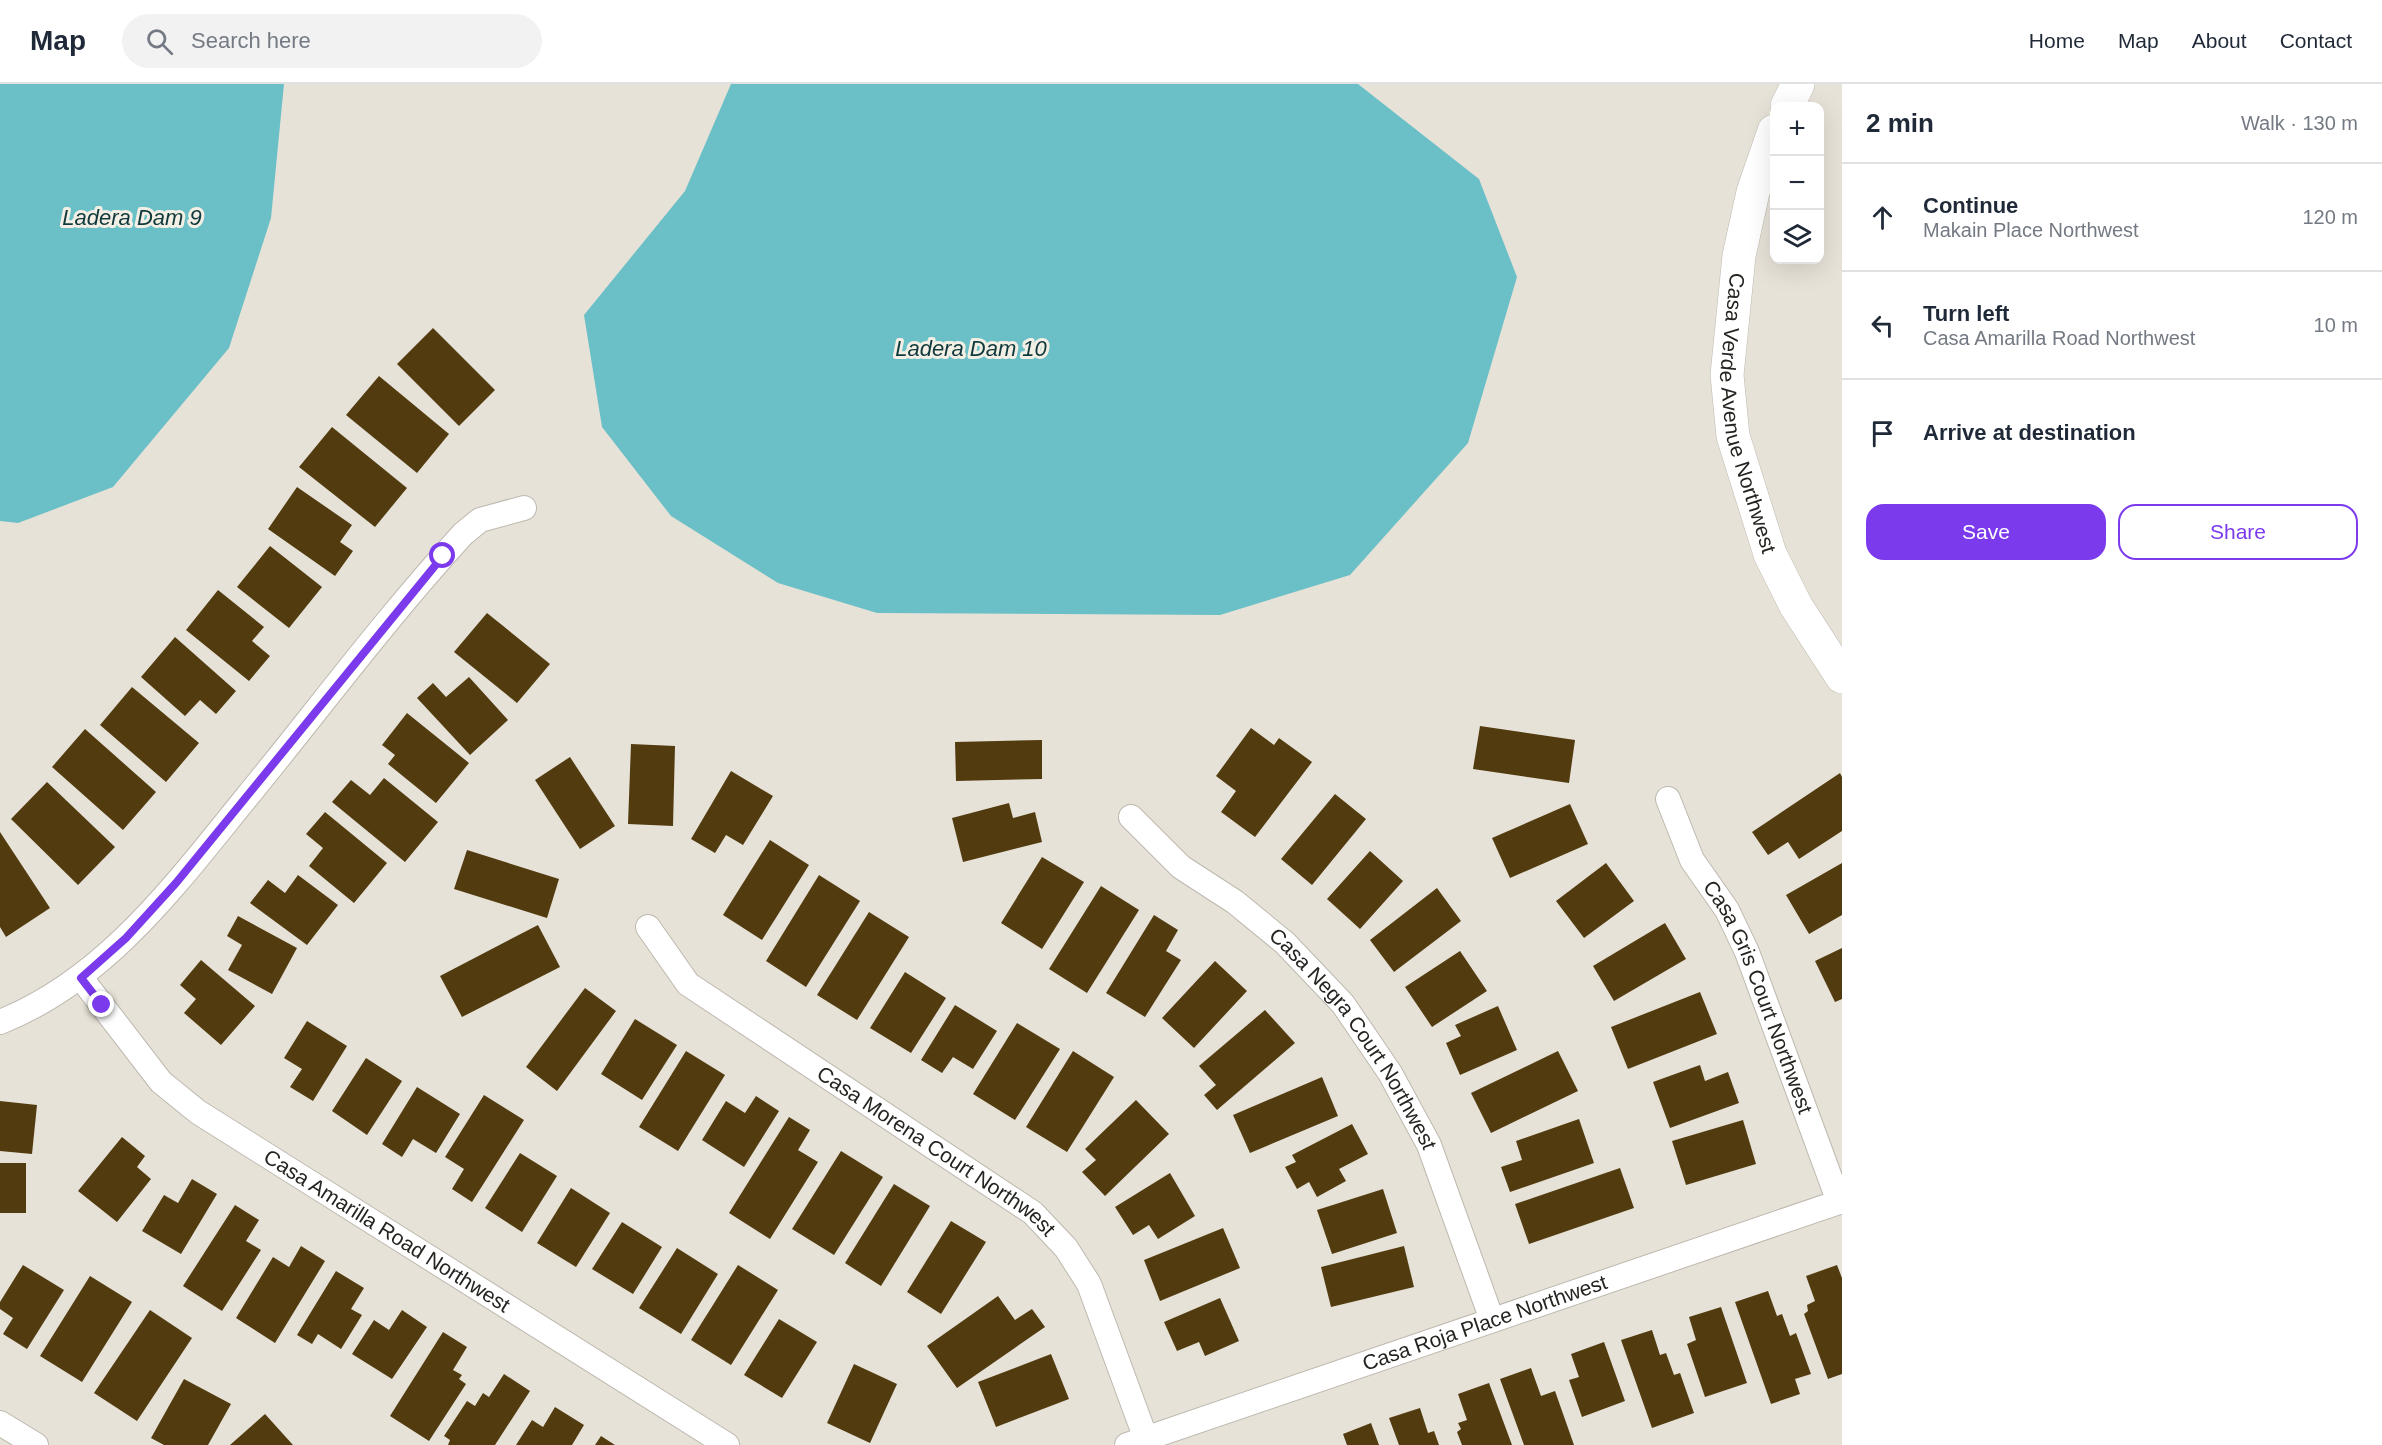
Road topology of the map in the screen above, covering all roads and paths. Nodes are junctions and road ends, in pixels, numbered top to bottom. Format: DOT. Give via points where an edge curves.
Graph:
graph roads {
  1 [pos="1798,84"];
  2 [pos="1789,102"];
  3 [pos="1770,143"];
  4 [pos="524,508"];
  5 [pos="1842,677"];
  6 [pos="1668,799"];
  7 [pos="1131,817"];
  8 [pos="648,927"];
  9 [pos="81,978"];
  10 [pos="0,1022"];
  11 [pos="1841,1201"];
  12 [pos="1492,1320"];
  13 [pos="0,1423"];
  14 [pos="1137,1442"];
  15 [pos="36,1445"];
  16 [pos="727,1445"];
  1 -- 2 [label="street"];
  3 -- 5 [label="street, Casa Verde Avenue Northwest" via="1753,192 1739,256 1727,375 1733,436 1770,554 1796,606"];
  4 -- 9 [label="street" via="480,520 463,534 176,883 126,938"];
  6 -- 11 [label="street, Casa Gris Court Northwest" via="1692,860 1727,910 1747,952"];
  7 -- 12 [label="street, Casa Negra Court Northwest" via="1181,867 1235,902 1285,943 1342,1004 1390,1073 1429,1145"];
  8 -- 14 [label="street, Casa Morena Court Northwest" via="688,984 1033,1213 1066,1248 1089,1284"];
  9 -- 10 [label="street" via="28,1011"];
  9 -- 16 [label="street, Casa Amarilla Road Northwest" via="161,1082 198,1112"];
  11 -- 12 [label="street, Casa Roja Place Northwest"];
  12 -- 14 [label="street, Casa Roja Place Northwest"];
  13 -- 15 [label="street"];
}
